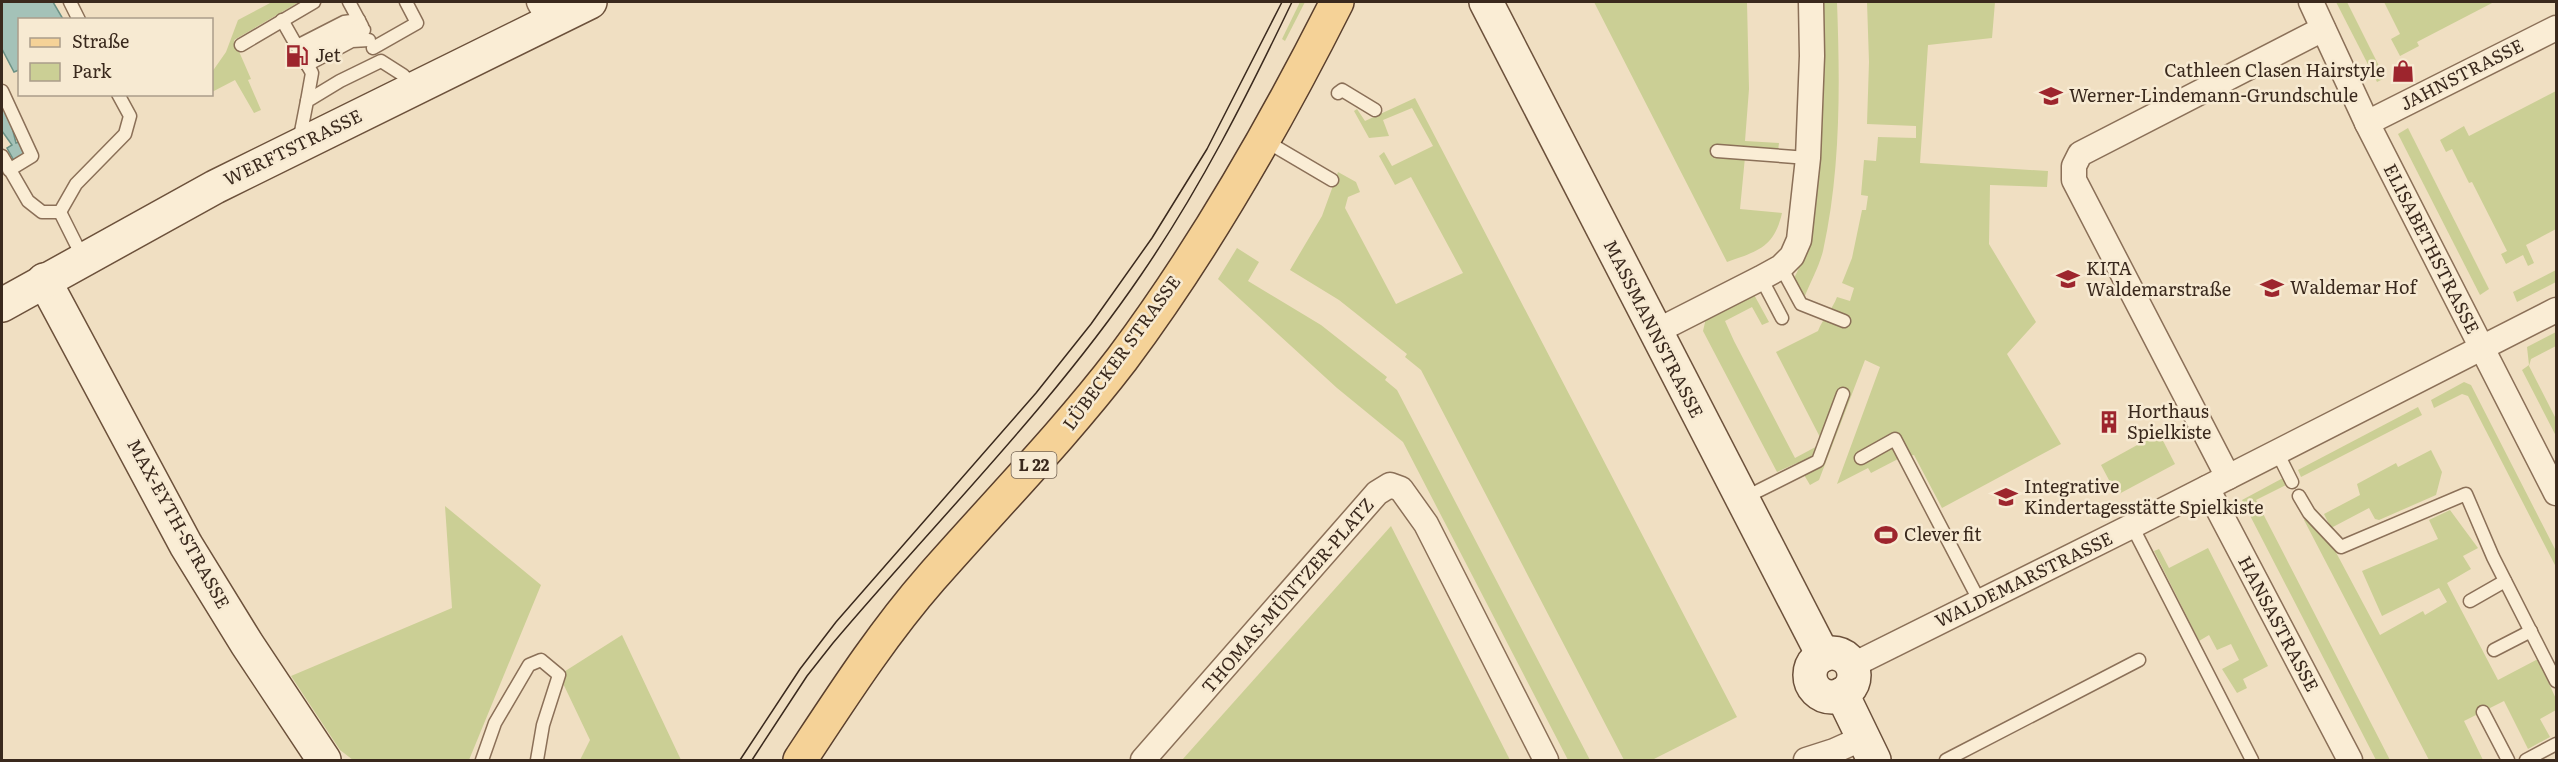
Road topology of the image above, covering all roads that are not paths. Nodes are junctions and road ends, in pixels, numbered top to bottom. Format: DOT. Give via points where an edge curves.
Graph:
graph roads {
  1 [pos="70,2"];
  2 [pos="314,2"];
  3 [pos="349,2"];
  4 [pos="406,2"];
  5 [pos="590,2"];
  6 [pos="1354,2"];
  7 [pos="1472,2"];
  8 [pos="1486,2"];
  9 [pos="1811,2"];
  10 [pos="2311,2"];
  11 [pos="1332,11"];
  12 [pos="544,12"];
  13 [pos="78,18"];
  14 [pos="282,20"];
  15 [pos="2556,28"];
  16 [pos="2323,29"];
  17 [pos="1501,32"];
  18 [pos="366,35"];
  19 [pos="241,45"];
  20 [pos="302,56"];
  21 [pos="381,61"];
  22 [pos="416,88"];
  23 [pos="2,91"];
  24 [pos="1338,93"];
  25 [pos="119,96"];
  26 [pos="307,101"];
  27 [pos="1375,110"];
  28 [pos="2367,123"];
  29 [pos="1263,140"];
  30 [pos="299,146"];
  31 [pos="1717,151"];
  32 [pos="2,156"];
  33 [pos="1808,158"];
  34 [pos="9,170"];
  35 [pos="1332,180"];
  36 [pos="60,212"];
  37 [pos="83,258"];
  38 [pos="1771,272"];
  39 [pos="44,280"];
  40 [pos="2,305"];
  41 [pos="2556,310"];
  42 [pos="1782,318"];
  43 [pos="1844,321"];
  44 [pos="1655,332"];
  45 [pos="2482,348"];
  46 [pos="1843,394"];
  47 [pos="1861,458"];
  48 [pos="2228,477"];
  49 [pos="2206,488"];
  50 [pos="2556,493"];
  51 [pos="2299,496"];
  52 [pos="1741,499"];
  53 [pos="2132,526"];
  54 [pos="2505,581"];
  55 [pos="2470,601"];
  56 [pos="1980,602"];
  57 [pos="2531,631"];
  58 [pos="2494,651"];
  59 [pos="2139,660"];
  60 [pos="1839,672"];
  61 [pos="2556,681"];
  62 [pos="2483,712"];
  63 [pos="2556,744"];
  64 [pos="1869,749"];
  65 [pos="1812,759"];
  66 [pos="324,760"];
  67 [pos="482,760"];
  68 [pos="537,760"];
  69 [pos="800,760"];
  70 [pos="1143,760"];
  71 [pos="1546,760"];
  72 [pos="1946,760"];
  73 [pos="2252,760"];
  74 [pos="2350,760"];
  75 [pos="2508,760"];
  76 [pos="2526,760"];
  1 -- 13 [label="lane"];
  2 -- 14 [label="lane"];
  3 -- 18 [label="lane"];
  4 -- 18 [label="lane" via="417,23"];
  5 -- 12 [label="street, WERFTSTRASSE"];
  6 -- 11 [label="street"];
  7 -- 17 [label="street"];
  8 -- 17 [label="street, MASSMANNSTRASSE"];
  9 -- 33 [label="street"];
  10 -- 16 [label="street, ELISABETHSTRASSE"];
  11 -- 29 [label="main road, LÜBECKER STRASSE / L 22"];
  12 -- 22 [label="street, WERFTSTRASSE"];
  14 -- 19 [label="lane"];
  14 -- 20 [label="lane"];
  15 -- 28 [label="street, JAHNSTRASSE"];
  16 -- 28 [label="street, ELISABETHSTRASSE"];
  16 -- 48 [label="street" via="2080,154 2074,166 2074,180"];
  17 -- 44 [label="street, MASSMANNSTRASSE"];
  18 -- 20 [label="lane"];
  18 -- 20 [label="lane" via="344,21"];
  18 -- 21 [label="lane"];
  20 -- 26 [label="lane" via="312,73"];
  21 -- 22 [label="lane"];
  21 -- 26 [label="lane"];
  22 -- 30 [label="street, WERFTSTRASSE"];
  23 -- 34 [label="lane" via="32,156"];
  24 -- 27 [label="lane" via="1342,90"];
  25 -- 36 [label="lane" via="130,116 125,134 76,184"];
  26 -- 30 [label="lane"];
  28 -- 45 [label="street, ELISABETHSTRASSE"];
  29 -- 35 [label="lane"];
  29 -- 69 [label="main road, LÜBECKER STRASSE / L 22" via="1159,308 1122,359 1065,430 930,579 862,668"];
  30 -- 37 [label="street, WERFTSTRASSE"];
  31 -- 33 [label="lane"];
  32 -- 34 [label="lane"];
  33 -- 38 [label="street" via="1799,240 1792,256"];
  34 -- 36 [label="lane" via="28,201 42,212"];
  36 -- 37 [label="lane"];
  37 -- 39 [label="street, WERFTSTRASSE"];
  38 -- 42 [label="lane"];
  38 -- 43 [label="lane" via="1801,304"];
  38 -- 44 [label="street"];
  39 -- 40 [label="street, WERFTSTRASSE"];
  39 -- 66 [label="street, MAX-EYTH-STRASSE" via="186,545"];
  41 -- 45 [label="street, WALDEMARSTRASSE"];
  44 -- 52 [label="street, MASSMANNSTRASSE"];
  45 -- 48 [label="street, WALDEMARSTRASSE" via="2285,469"];
  45 -- 50 [label="street, ELISABETHSTRASSE"];
  46 -- 52 [label="lane" via="1818,462"];
  47 -- 56 [label="lane" via="1895,439"];
  48 -- 49 [label="street, WALDEMARSTRASSE"];
  49 -- 53 [label="street, WALDEMARSTRASSE"];
  49 -- 74 [label="street, HANSASTRASSE"];
  51 -- 54 [label="lane" via="2309,513 2341,547 2466,494"];
  52 -- 60 [label="street, MASSMANNSTRASSE"];
  53 -- 56 [label="street, WALDEMARSTRASSE"];
  53 -- 73 [label="lane"];
  54 -- 55 [label="lane"];
  54 -- 57 [label="lane"];
  56 -- 60 [label="street, WALDEMARSTRASSE"];
  57 -- 58 [label="lane"];
  57 -- 61 [label="lane"];
  59 -- 72 [label="lane"];
  60 -- 64 [label="street, MASSMANNSTRASSE"];
  62 -- 75 [label="lane"];
  63 -- 76 [label="lane"];
  64 -- 65 [label="street"];
  67 -- 68 [label="lane" via="495,723 529,665 541,660 559,675"];
  70 -- 71 [label="street, THOMAS-MÜNTZER-PLATZ" via="1377,494 1390,485 1401,489 1426,524"];
}
